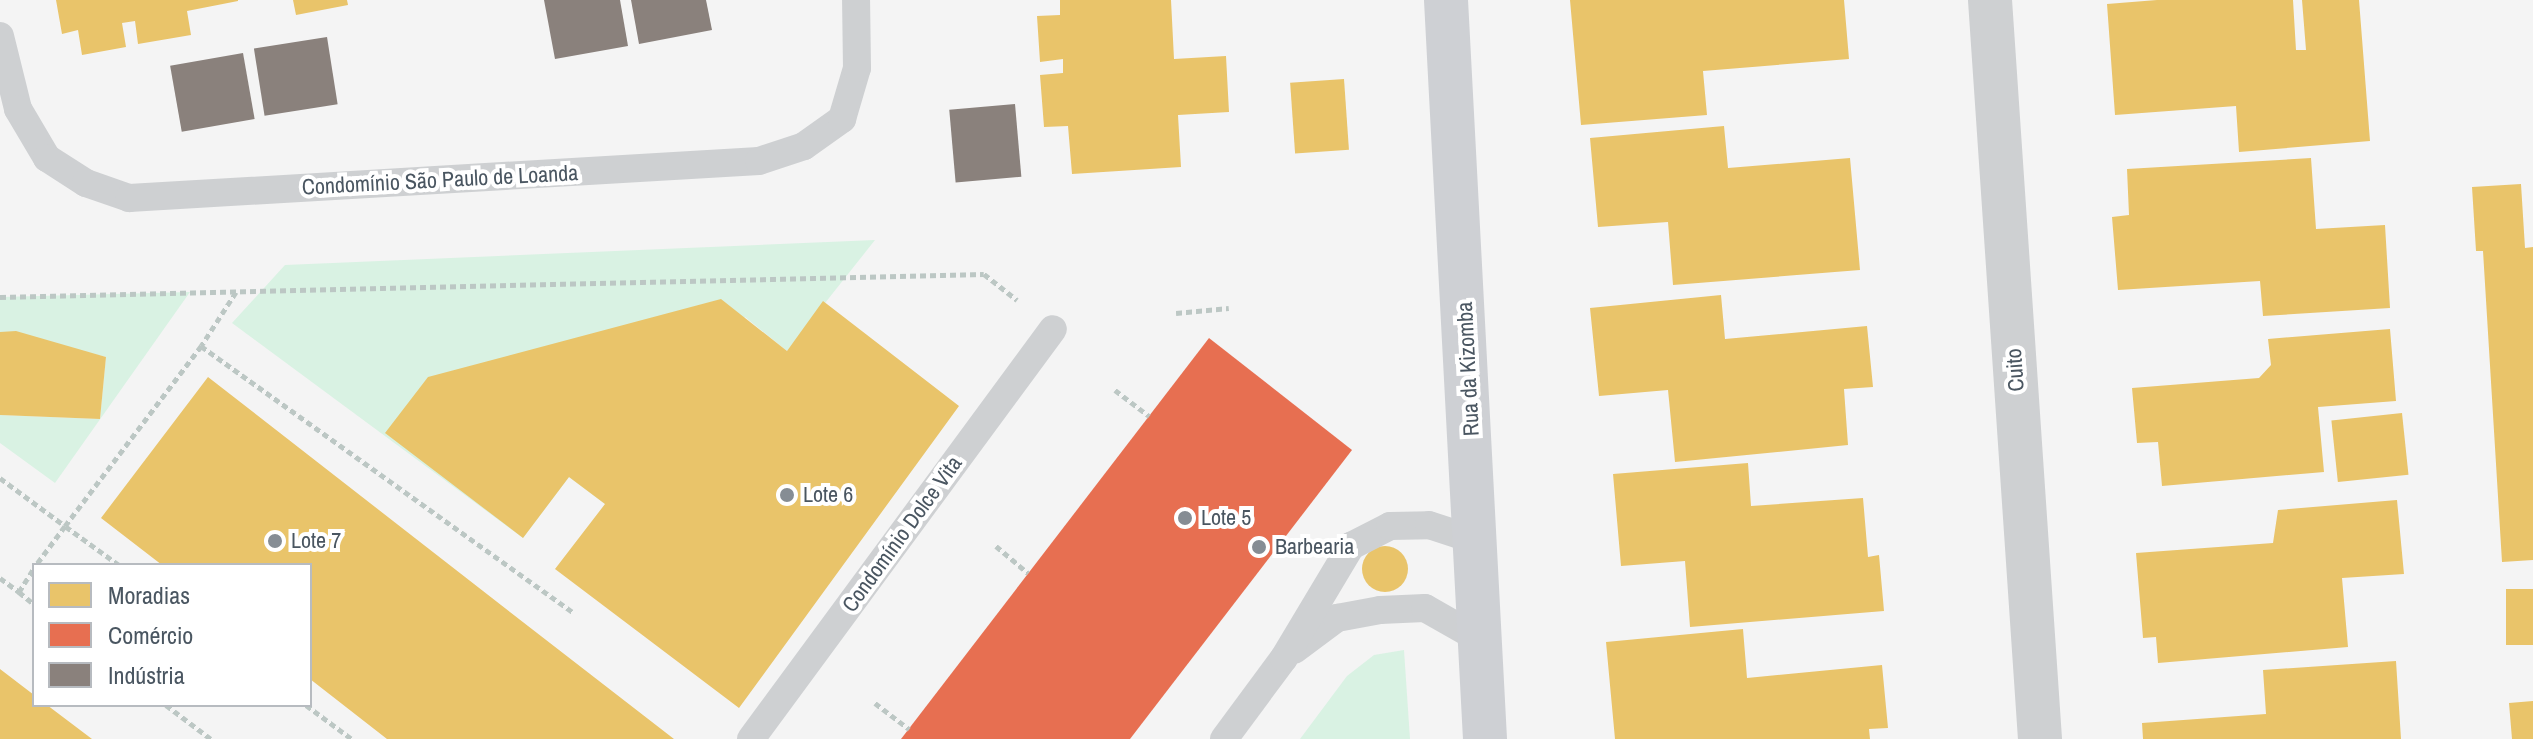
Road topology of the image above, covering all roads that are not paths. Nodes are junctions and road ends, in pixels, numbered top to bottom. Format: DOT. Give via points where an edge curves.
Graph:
graph roads {
  1 [pos="856,0"];
  2 [pos="1446,0"];
  3 [pos="1990,0"];
  4 [pos="0,36"];
  5 [pos="1053,329"];
  6 [pos="1478,541"];
  7 [pos="1481,640"];
  8 [pos="1284,658"];
  9 [pos="751,739"];
  10 [pos="1224,739"];
  11 [pos="1485,739"];
  12 [pos="2040,739"];
  1 -- 4 [label="lane, Condomínio São Paulo de Loanda" via="857,68 842,119 804,146 759,161 129,198 47,158 18,109"];
  2 -- 6 [label="main road, Rua da Kizomba"];
  3 -- 12 [label="street, Cuito"];
  5 -- 9 [label="lane, Condomínio Dolce Vita"];
  6 -- 7 [label="main road, Rua da Kizomba"];
  6 -- 8 [label="lane" via="1429,525 1390,526 1351,546"];
  7 -- 8 [label="lane" via="1425,608 1380,610 1337,618"];
  7 -- 11 [label="main road, Rua da Kizomba"];
  8 -- 10 [label="lane"];
}
